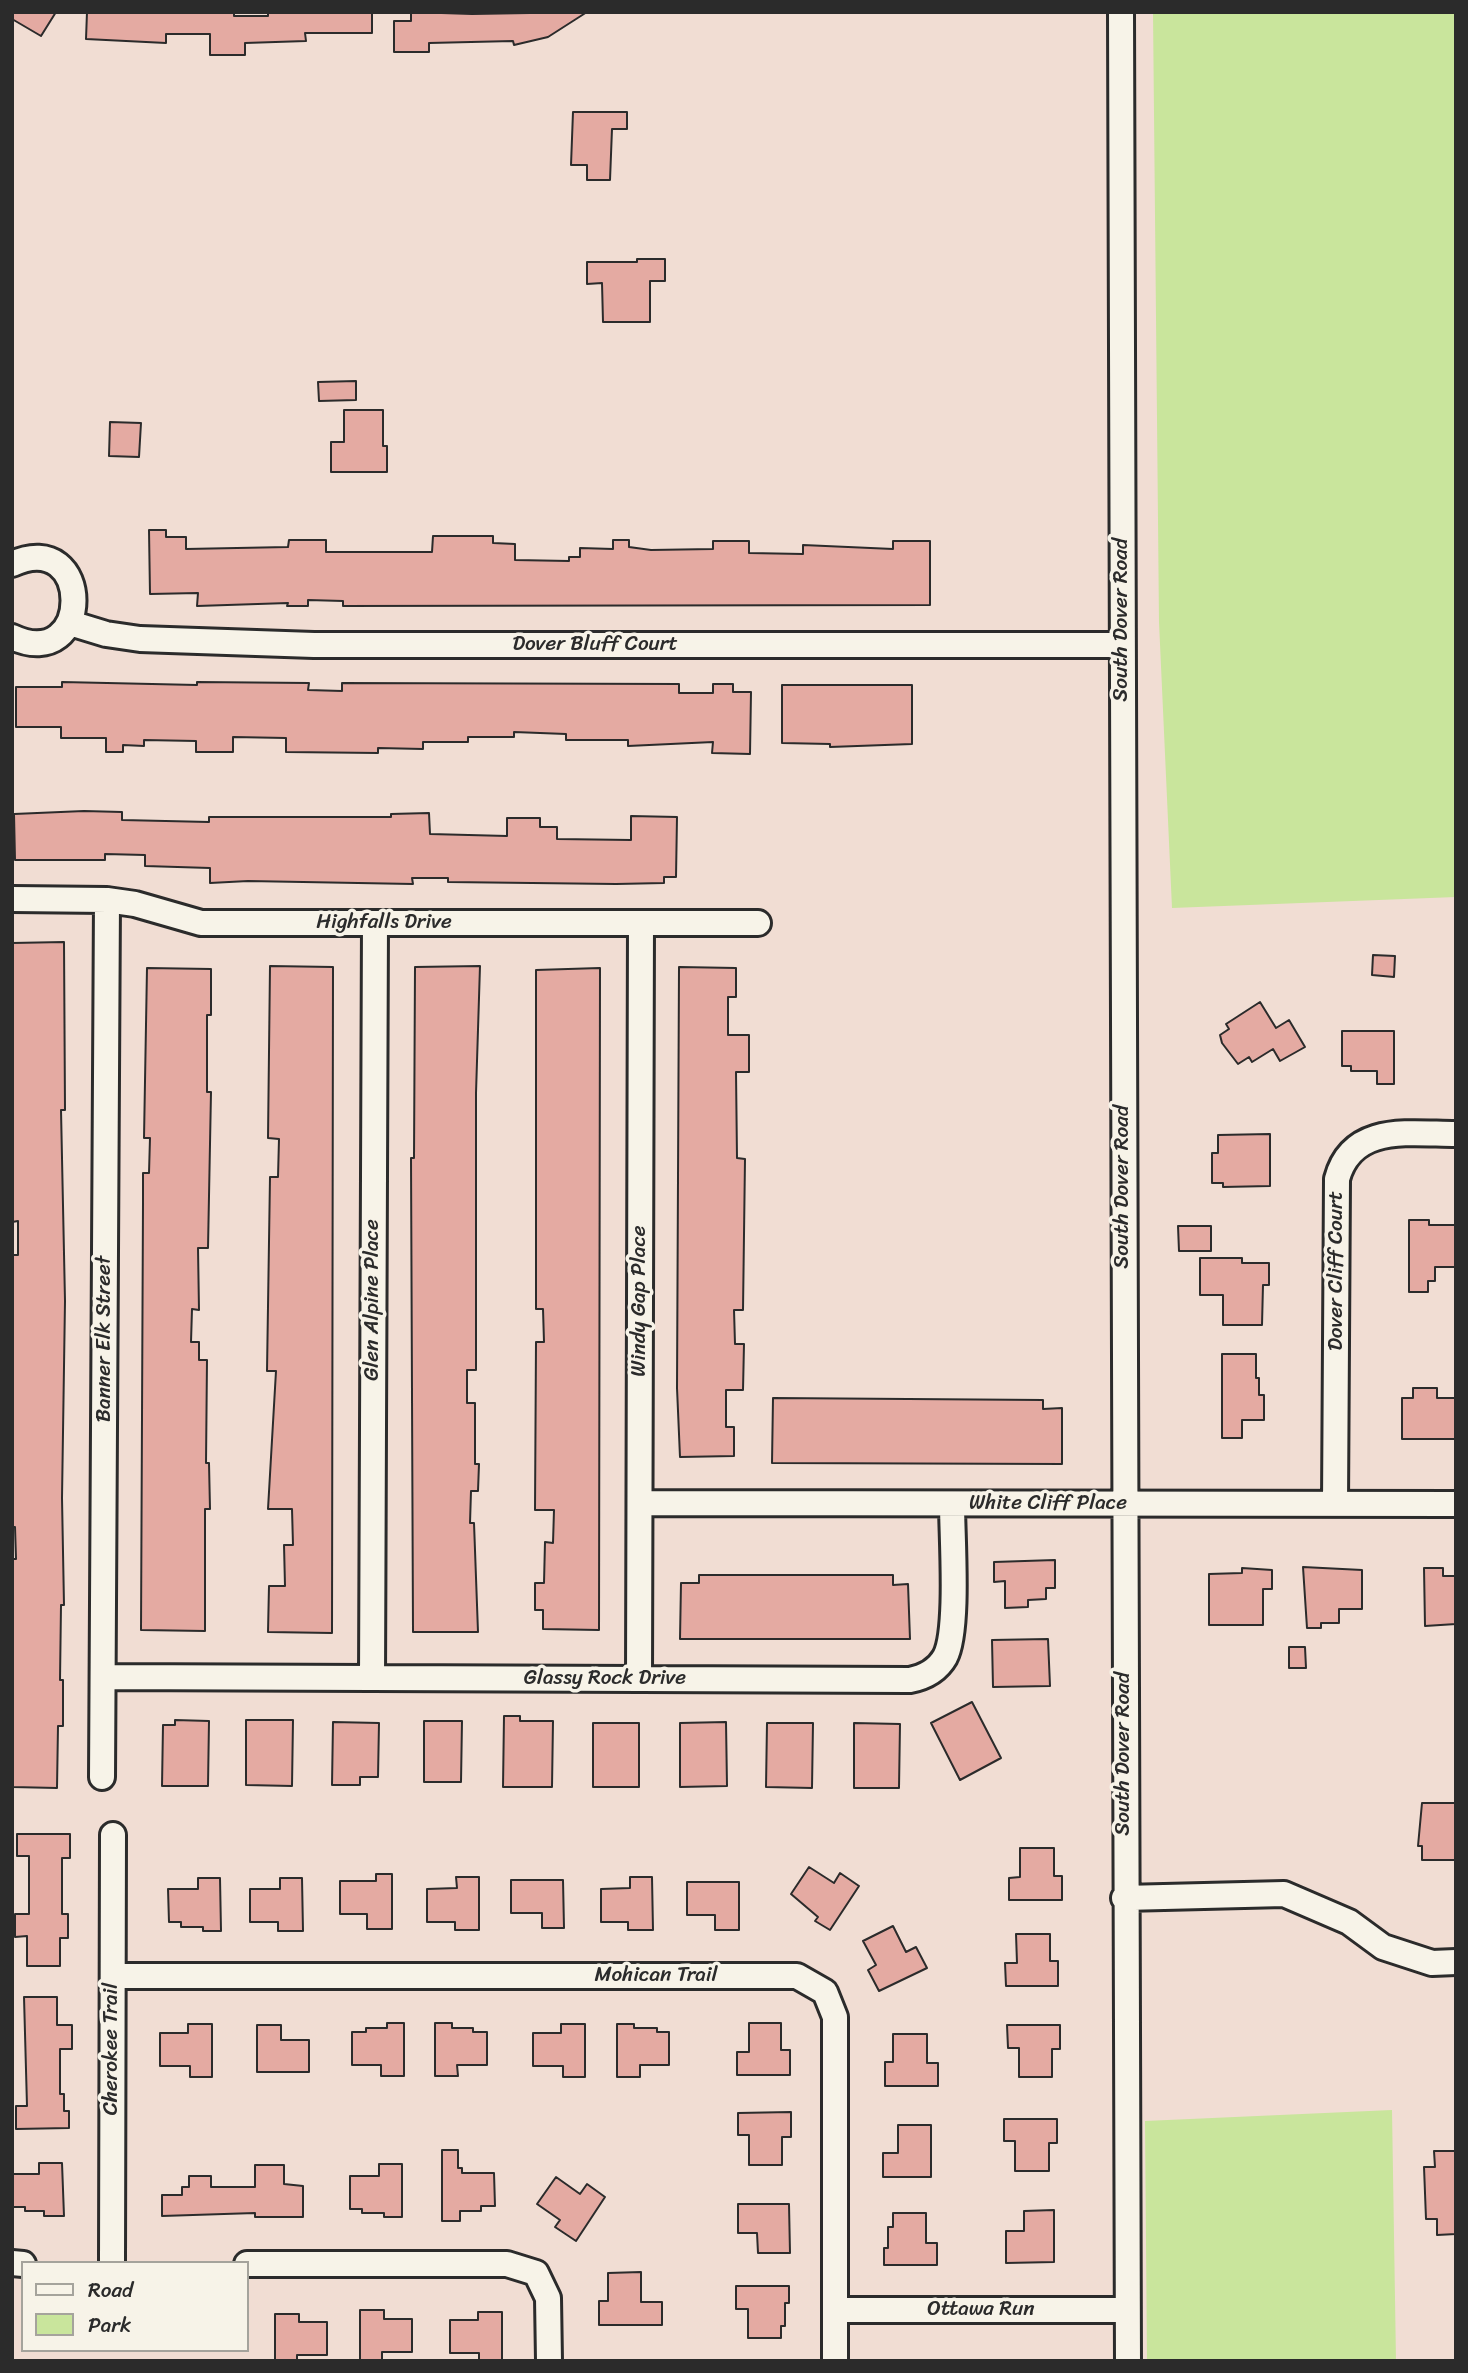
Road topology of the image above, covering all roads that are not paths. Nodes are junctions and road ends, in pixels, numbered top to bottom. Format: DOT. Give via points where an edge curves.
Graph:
graph roads {
  1 [pos="1121,12"];
  2 [pos="12,564"];
  3 [pos="70,623"];
  4 [pos="12,637"];
  5 [pos="1122,645"];
  6 [pos="12,899"];
  7 [pos="107,900"];
  8 [pos="375,923"];
  9 [pos="642,923"];
  10 [pos="758,923"];
  11 [pos="1456,1134"];
  12 [pos="640,1503"];
  13 [pos="952,1504"];
  14 [pos="1123,1504"];
  15 [pos="1335,1504"];
  16 [pos="1456,1504"];
  17 [pos="103,1677"];
  18 [pos="372,1678"];
  19 [pos="639,1679"];
  20 [pos="103,1777"];
  21 [pos="113,1835"];
  22 [pos="1124,1898"];
  23 [pos="1456,1962"];
  24 [pos="113,1976"];
  25 [pos="112,2261"];
  26 [pos="248,2264"];
  27 [pos="835,2310"];
  28 [pos="1126,2310"];
  29 [pos="549,2361"];
  30 [pos="835,2361"];
  31 [pos="1128,2361"];
  1 -- 5 [label="street, South Dover Road"];
  2 -- 3 [label="street" via="37,558 63,570 76,595"];
  3 -- 4 [label="street" via="50,640 36,643"];
  3 -- 5 [label="street, Dover Bluff Court" via="140,639 314,645"];
  5 -- 14 [label="street, South Dover Road"];
  6 -- 7 [label="street, Highfalls Drive"];
  7 -- 8 [label="street, Highfalls Drive" via="201,923"];
  7 -- 17 [label="street, Banner Elk Street"];
  8 -- 9 [label="street, Highfalls Drive"];
  8 -- 18 [label="street, Glen Alpine Place"];
  9 -- 10 [label="street, Highfalls Drive"];
  9 -- 12 [label="street, Windy Gap Place"];
  11 -- 15 [label="street, Dover Cliff Court" via="1375,1136 1356,1146 1341,1165 1337,1179"];
  12 -- 13 [label="street, White Cliff Place"];
  12 -- 19 [label="street, Windy Gap Place"];
  13 -- 14 [label="street, White Cliff Place"];
  13 -- 19 [label="street, Glassy Rock Drive" via="951,1631 946,1654 924,1677"];
  14 -- 15 [label="street, White Cliff Place"];
  14 -- 22 [label="street, South Dover Road"];
  15 -- 16 [label="street, White Cliff Place"];
  17 -- 18 [label="street, Glassy Rock Drive"];
  17 -- 20 [label="street, Banner Elk Street"];
  18 -- 19 [label="street, Glassy Rock Drive"];
  21 -- 24 [label="street, Cherokee Trail"];
  22 -- 23 [label="street" via="1284,1894 1349,1922 1383,1947 1432,1963"];
  22 -- 28 [label="street, South Dover Road"];
  24 -- 25 [label="street, Cherokee Trail"];
  24 -- 27 [label="street, Mohican Trail" via="797,1976 825,1992 835,2017"];
  26 -- 29 [label="street" via="507,2264 536,2273 548,2298"];
  27 -- 28 [label="street, Ottawa Run"];
  27 -- 30 [label="street, Mohican Trail"];
  28 -- 31 [label="street, South Dover Road"];
}
